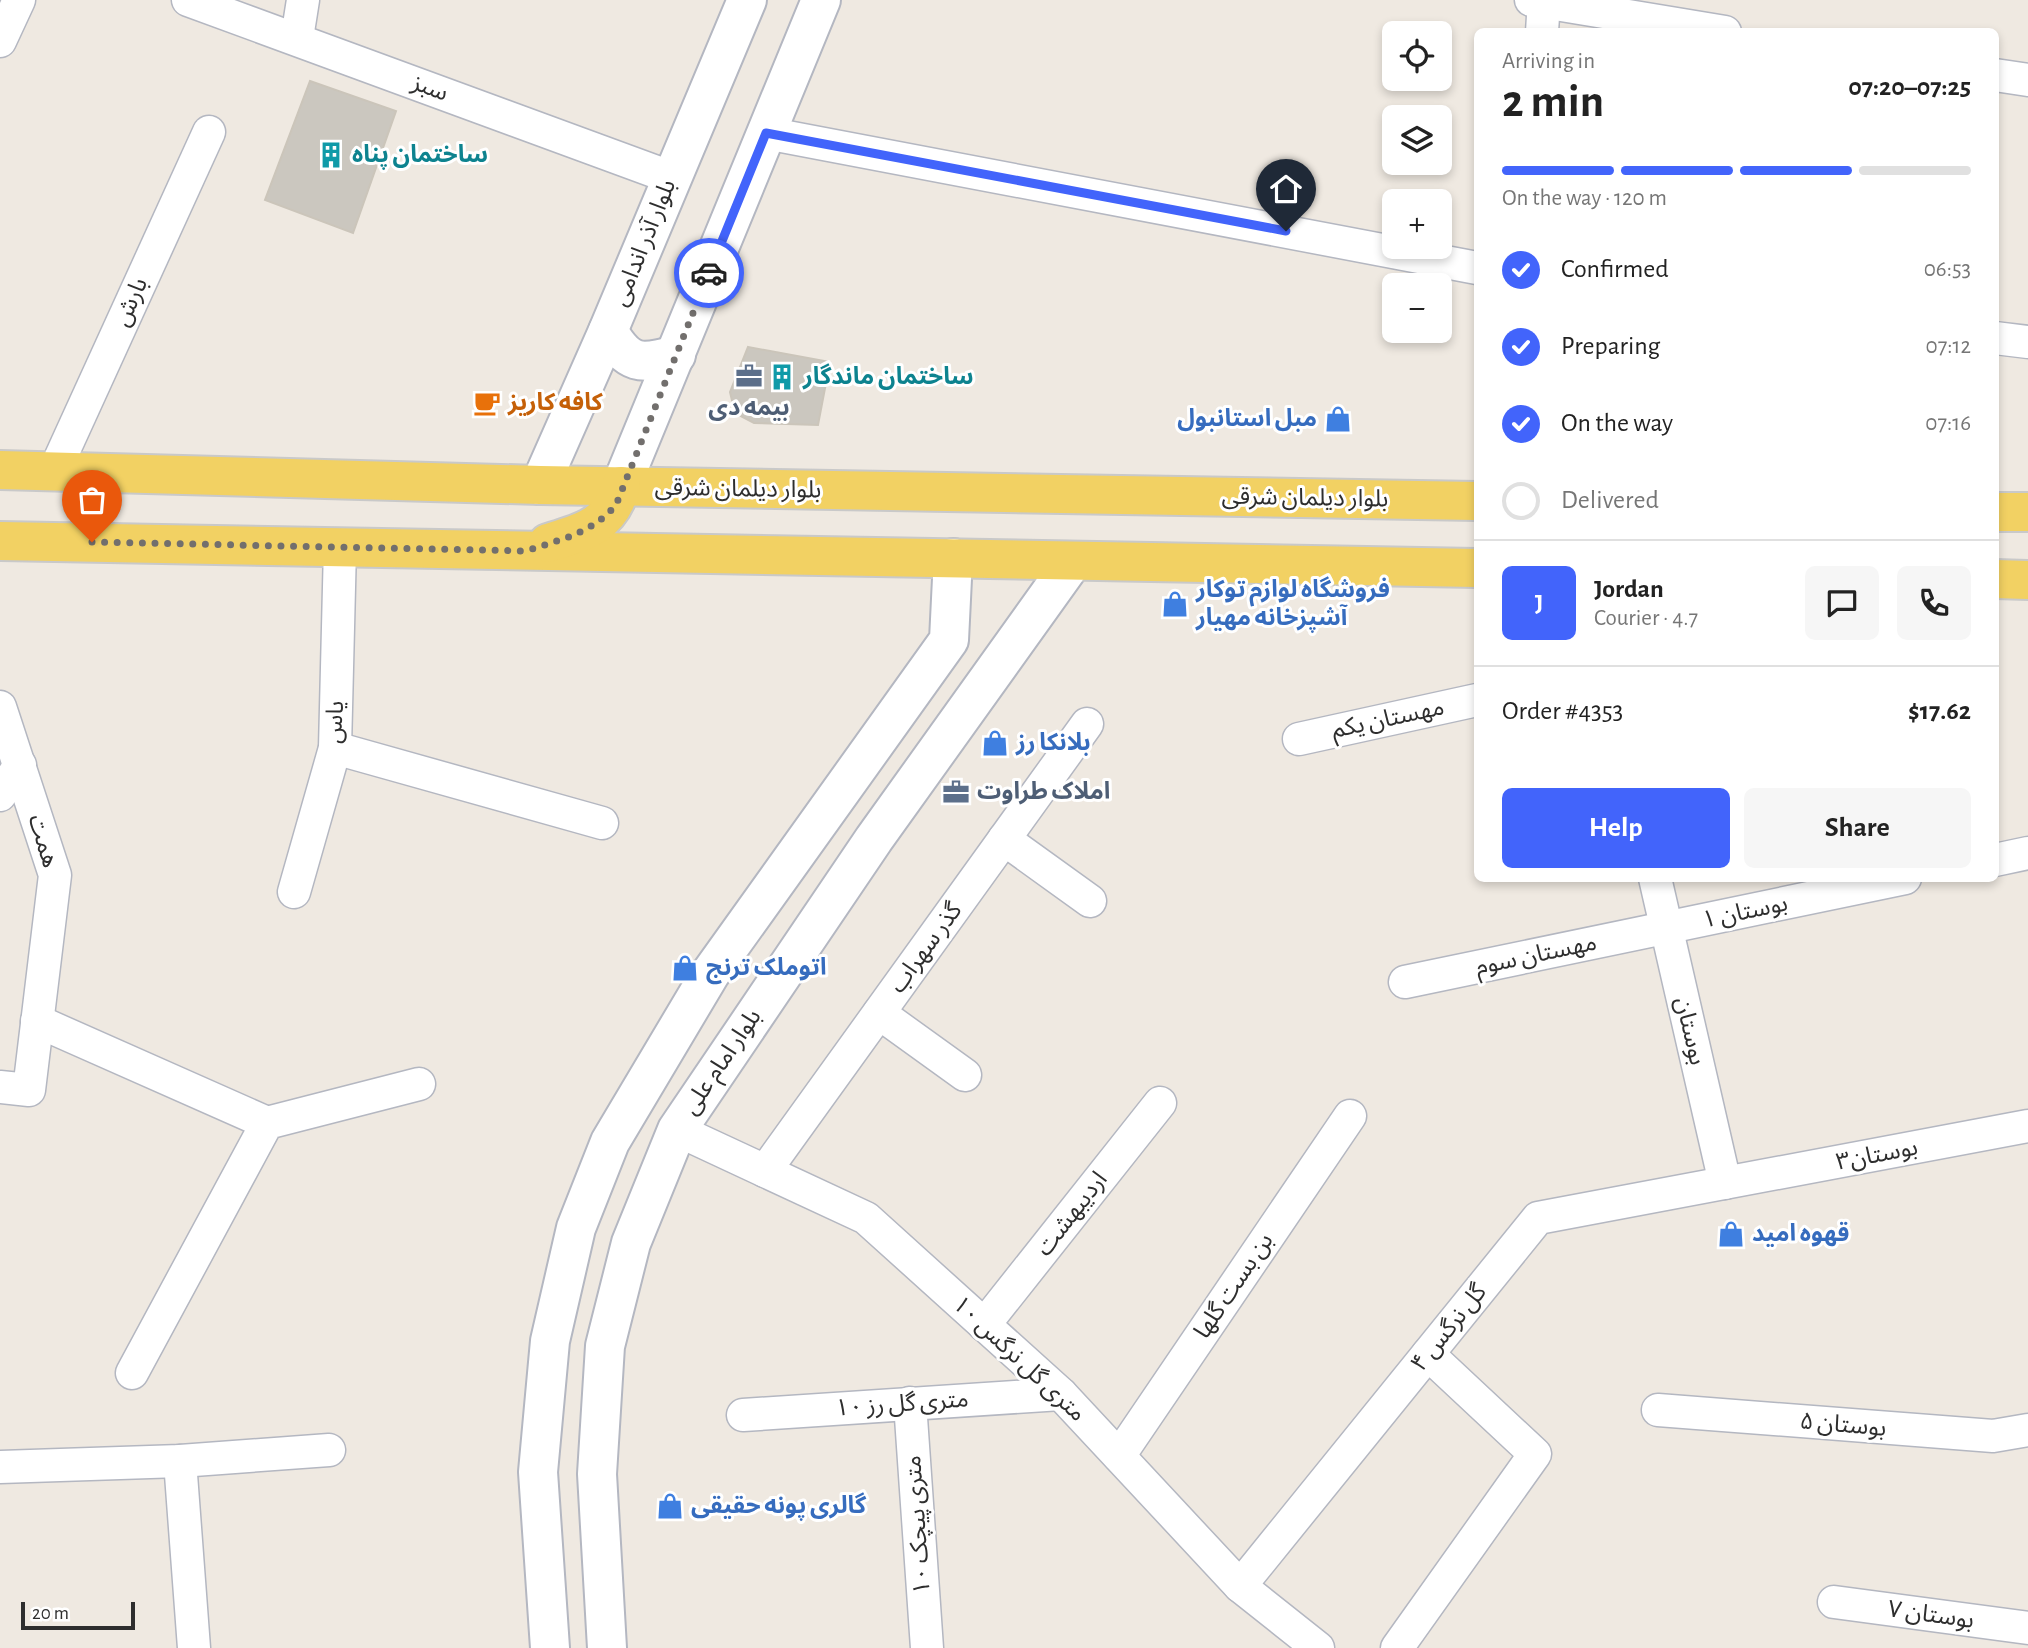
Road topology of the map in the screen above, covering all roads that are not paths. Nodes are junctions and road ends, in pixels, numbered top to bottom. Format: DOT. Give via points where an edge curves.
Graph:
graph roads {
  1 [pos="19,0"];
  2 [pos="188,0"];
  3 [pos="303,0"];
  4 [pos="747,0"];
  5 [pos="821,0"];
  6 [pos="1540,8"];
  7 [pos="1694,28"];
  8 [pos="297,38"];
  9 [pos="0,41"];
  10 [pos="1999,76"];
  11 [pos="2028,80"];
  12 [pos="209,132"];
  13 [pos="766,133"];
  14 [pos="670,177"];
  15 [pos="1474,267"];
  16 [pos="608,331"];
  17 [pos="1999,338"];
  18 [pos="2028,342"];
  19 [pos="676,355"];
  20 [pos="0,470"];
  21 [pos="54,472"];
  22 [pos="540,485"];
  23 [pos="621,486"];
  24 [pos="1474,501"];
  25 [pos="1999,512"];
  26 [pos="2028,512"];
  27 [pos="0,541"];
  28 [pos="340,547"];
  29 [pos="526,551"];
  30 [pos="953,558"];
  31 [pos="1073,561"];
  32 [pos="1474,568"];
  33 [pos="1999,579"];
  34 [pos="2028,580"];
  35 [pos="949,640"];
  36 [pos="1000,664"];
  37 [pos="1474,701"];
  38 [pos="0,706"];
  39 [pos="1087,724"];
  40 [pos="1299,739"];
  41 [pos="335,748"];
  42 [pos="20,765"];
  43 [pos="0,795"];
  44 [pos="602,823"];
  45 [pos="1004,839"];
  46 [pos="2028,853"];
  47 [pos="1999,859"];
  48 [pos="1656,882"];
  49 [pos="1886,882"];
  50 [pos="294,892"];
  51 [pos="1090,901"];
  52 [pos="1667,928"];
  53 [pos="1405,982"];
  54 [pos="879,1013"];
  55 [pos="37,1021"];
  56 [pos="965,1075"];
  57 [pos="419,1084"];
  58 [pos="0,1087"];
  59 [pos="1160,1103"];
  60 [pos="1350,1116"];
  61 [pos="267,1123"];
  62 [pos="2028,1126"];
  63 [pos="677,1130"];
  64 [pos="765,1171"];
  65 [pos="1725,1183"];
  66 [pos="984,1325"];
  67 [pos="1428,1354"];
  68 [pos="132,1373"];
  69 [pos="1061,1394"];
  70 [pos="910,1403"];
  71 [pos="1658,1410"];
  72 [pos="743,1415"];
  73 [pos="2028,1430"];
  74 [pos="330,1450"];
  75 [pos="1119,1456"];
  76 [pos="180,1461"];
  77 [pos="0,1467"];
  78 [pos="1240,1587"];
  79 [pos="1835,1602"];
  80 [pos="2028,1628"];
  81 [pos="194,1648"];
  82 [pos="550,1648"];
  83 [pos="607,1648"];
  84 [pos="927,1648"];
  85 [pos="1318,1648"];
  86 [pos="1397,1648"];
  1 -- 9 [label="street"];
  2 -- 8 [label="street, سبز"];
  3 -- 8 [label="street"];
  4 -- 14 [label="main road, بلوار آذر اندامی"];
  5 -- 13 [label="main road"];
  6 -- 7 [label="street"];
  8 -- 14 [label="street, سبز"];
  10 -- 11 [label="street"];
  12 -- 21 [label="street, بارش"];
  13 -- 15 [label="street"];
  13 -- 19 [label="main road"];
  14 -- 16 [label="main road, بلوار آذر اندامی"];
  16 -- 19 [label="main road" via="623,355 646,363"];
  16 -- 22 [label="main road, بلوار آذر اندامی"];
  17 -- 18 [label="street"];
  19 -- 23 [label="main road"];
  20 -- 21 [label="main road, بلوار دیلمان شرقی"];
  21 -- 22 [label="main road, بلوار دیلمان شرقی"];
  22 -- 23 [label="main road, بلوار دیلمان شرقی"];
  23 -- 24 [label="main road, بلوار دیلمان شرقی"];
  23 -- 29 [label="main road" via="616,505 600,523"];
  25 -- 26 [label="main road"];
  27 -- 28 [label="main road"];
  28 -- 29 [label="main road"];
  28 -- 41 [label="street, یاس"];
  29 -- 30 [label="main road"];
  30 -- 31 [label="main road"];
  30 -- 35 [label="main road"];
  31 -- 32 [label="main road"];
  31 -- 36 [label="main road, بلوار امام علی"];
  33 -- 34 [label="main road"];
  35 -- 36 [label="main road" via="981,634 997,649"];
  35 -- 82 [label="main road" via="710,974 610,1142 576,1228 550,1341 538,1472"];
  36 -- 63 [label="main road, بلوار امام علی" via="866,850"];
  37 -- 40 [label="street, مهستان یکم"];
  38 -- 42 [label="street, همت"];
  39 -- 45 [label="street, گذر سهراب"];
  41 -- 44 [label="street"];
  41 -- 50 [label="street, یاس"];
  42 -- 43 [label="street"];
  42 -- 55 [label="street, همت" via="55,875"];
  45 -- 51 [label="street"];
  45 -- 54 [label="street, گذر سهراب"];
  46 -- 47 [label="street"];
  48 -- 52 [label="street, بوستان"];
  49 -- 52 [label="street, بوستان ۱"];
  52 -- 53 [label="street, مهستان سوم"];
  52 -- 65 [label="street, بوستان"];
  54 -- 56 [label="street"];
  54 -- 64 [label="street, گذر سهراب"];
  55 -- 58 [label="street, همت" via="29,1090"];
  55 -- 61 [label="street"];
  57 -- 61 [label="street"];
  59 -- 66 [label="street, اردیبهشت"];
  60 -- 75 [label="street, بن بست گلها"];
  61 -- 68 [label="street"];
  62 -- 65 [label="street, بوستان۳"];
  63 -- 64 [label="street, ۱۰ متری گل نرگس"];
  63 -- 83 [label="main road, بلوار امام علی" via="631,1243 605,1346 597,1474"];
  64 -- 66 [label="street, ۱۰ متری گل نرگس" via="866,1218"];
  65 -- 67 [label="street, گل نرگس ۴" via="1538,1218"];
  66 -- 69 [label="street, ۱۰ متری گل نرگس"];
  67 -- 78 [label="street, گل نرگس ۴"];
  67 -- 86 [label="street" via="1535,1454"];
  69 -- 70 [label="street, ۱۰ متری گل رز"];
  69 -- 75 [label="street, ۱۰ متری گل نرگس"];
  70 -- 72 [label="street, ۱۰ متری گل رز"];
  70 -- 84 [label="street, ۱۰ متری پیچک"];
  71 -- 73 [label="street, بوستان ۵" via="1993,1437"];
  74 -- 76 [label="street"];
  75 -- 78 [label="street, ۱۰ متری گل نرگس"];
  76 -- 77 [label="street"];
  76 -- 81 [label="street"];
  78 -- 85 [label="street, ۱۰ متری گل نرگس"];
  79 -- 80 [label="street, بوستان ۷"];
}
